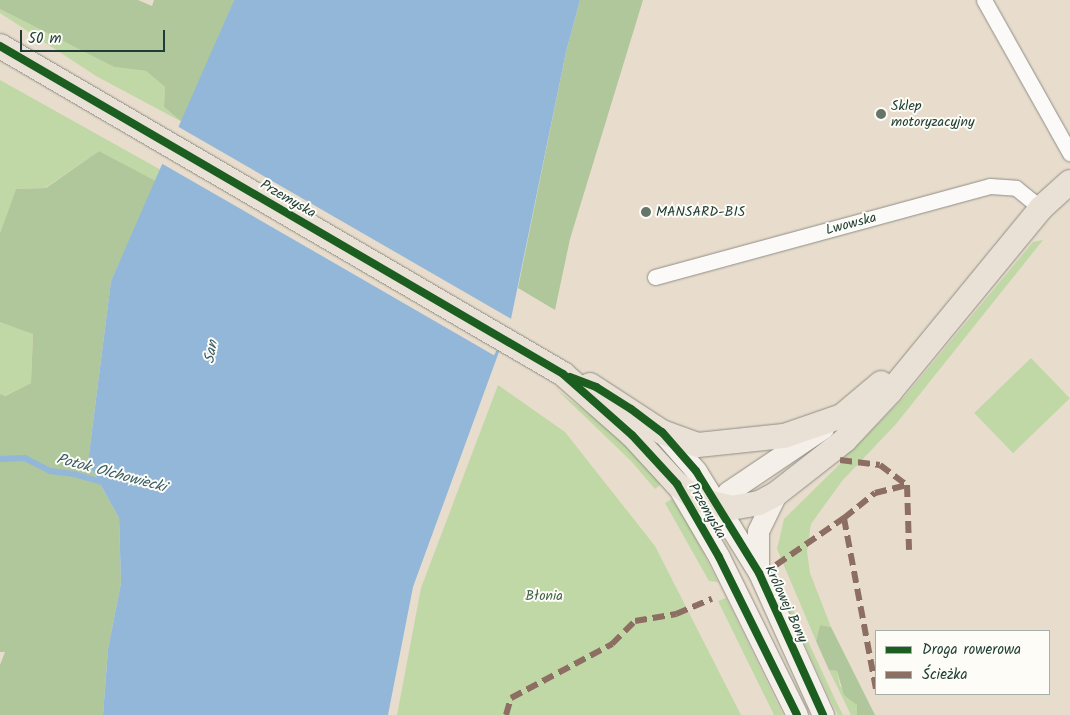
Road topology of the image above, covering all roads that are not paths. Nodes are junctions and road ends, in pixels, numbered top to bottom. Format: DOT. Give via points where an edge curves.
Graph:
graph roads {
  1 [pos="984,0"];
  2 [pos="0,46"];
  3 [pos="1070,153"];
  4 [pos="1070,182"];
  5 [pos="1041,208"];
  6 [pos="656,277"];
  7 [pos="928,342"];
  8 [pos="555,370"];
  9 [pos="842,416"];
  10 [pos="662,432"];
  11 [pos="677,484"];
  12 [pos="776,494"];
  13 [pos="719,506"];
  14 [pos="719,558"];
  15 [pos="759,573"];
  16 [pos="797,715"];
  17 [pos="823,715"];
  1 -- 3 [label="street"];
  2 -- 8 [label="main road, Przemyska"];
  4 -- 5 [label="main road"];
  5 -- 6 [label="street, Lwowska" via="1016,188 990,186"];
  5 -- 7 [label="main road"];
  7 -- 9 [label="main road"];
  7 -- 12 [label="main road" via="890,392 846,440"];
  8 -- 10 [label="main road, Przemyska" via="596,387"];
  8 -- 11 [label="main road, Przemyska" via="632,435"];
  9 -- 10 [label="main road" via="784,436 741,442 698,445"];
  9 -- 13 [label="main road" via="743,480 728,492"];
  10 -- 13 [label="main road, Przemyska" via="696,470"];
  11 -- 13 [label="main road" via="696,498"];
  11 -- 14 [label="main road, Przemyska"];
  12 -- 13 [label="main road" via="743,508"];
  12 -- 15 [label="main road" via="758,531"];
  13 -- 14 [label="main road" via="714,530"];
  13 -- 15 [label="main road, Królowej Bony"];
  14 -- 16 [label="main road"];
  15 -- 17 [label="main road, Królowej Bony"];
}
